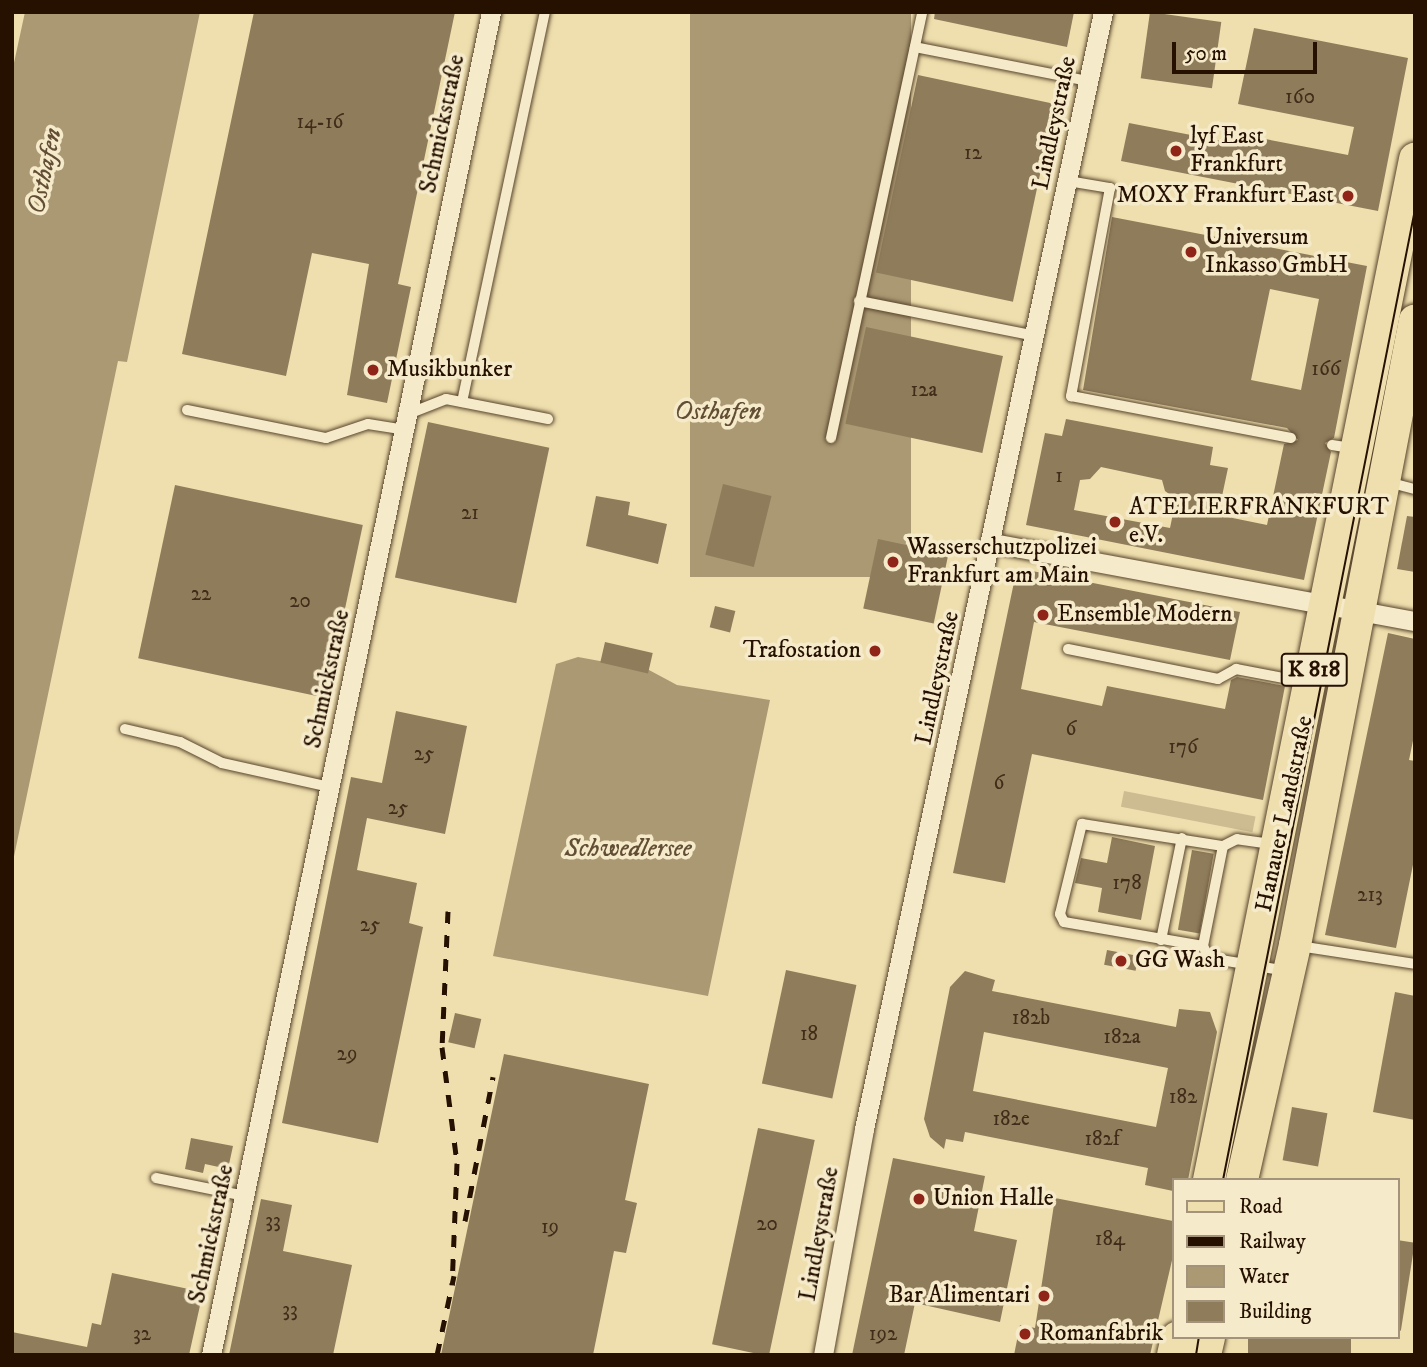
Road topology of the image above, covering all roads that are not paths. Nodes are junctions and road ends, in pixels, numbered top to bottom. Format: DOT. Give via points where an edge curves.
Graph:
graph roads {
  1 [pos="491,12"];
  2 [pos="545,12"];
  3 [pos="922,12"];
  4 [pos="1103,12"];
  5 [pos="915,47"];
  6 [pos="1089,81"];
  7 [pos="1415,159"];
  8 [pos="1068,181"];
  9 [pos="859,301"];
  10 [pos="1415,320"];
  11 [pos="1035,336"];
  12 [pos="462,402"];
  13 [pos="187,410"];
  14 [pos="548,419"];
  15 [pos="407,422"];
  16 [pos="831,438"];
  17 [pos="1291,438"];
  18 [pos="1385,481"];
  19 [pos="1415,489"];
  20 [pos="993,543"];
  21 [pos="1328,604"];
  22 [pos="1360,611"];
  23 [pos="1415,621"];
  24 [pos="1068,649"];
  25 [pos="1312,684"];
  26 [pos="125,729"];
  27 [pos="330,788"];
  28 [pos="1182,838"];
  29 [pos="1279,845"];
  30 [pos="1223,846"];
  31 [pos="1161,940"];
  32 [pos="1203,946"];
  33 [pos="1292,958"];
  34 [pos="1415,964"];
  35 [pos="1254,965"];
  36 [pos="156,1178"];
  37 [pos="1209,1178"];
  38 [pos="1242,1178"];
  39 [pos="245,1196"];
  40 [pos="211,1355"];
  41 [pos="823,1355"];
  1 -- 15 [label="street, Schmickstraße"];
  2 -- 12 [label="lane"];
  3 -- 5 [label="lane"];
  4 -- 6 [label="street, Lindleystraße"];
  5 -- 6 [label="lane"];
  5 -- 9 [label="lane"];
  6 -- 8 [label="street, Lindleystraße"];
  7 -- 21 [label="main road, Hanauer Landstraße / K 818" via="1345,447"];
  8 -- 11 [label="street, Lindleystraße"];
  8 -- 17 [label="lane" via="1110,188 1071,396"];
  9 -- 11 [label="lane"];
  9 -- 16 [label="lane"];
  10 -- 18 [label="main road, Hanauer Landstraße / K 818"];
  11 -- 20 [label="street, Lindleystraße"];
  12 -- 14 [label="lane"];
  12 -- 15 [label="lane" via="446,399"];
  13 -- 15 [label="lane" via="326,438 368,424"];
  15 -- 27 [label="street, Schmickstraße"];
  18 -- 19 [label="lane"];
  18 -- 22 [label="main road, Hanauer Landstraße / K 818"];
  20 -- 21 [label="street"];
  20 -- 41 [label="street, Lindleystraße" via="864,1129"];
  21 -- 22 [label="street"];
  21 -- 25 [label="main road, Hanauer Landstraße / K 818"];
  22 -- 23 [label="street"];
  22 -- 33 [label="main road, Hanauer Landstraße / K 818"];
  24 -- 25 [label="lane" via="1218,679 1236,669"];
  25 -- 29 [label="main road, Hanauer Landstraße / K 818"];
  26 -- 27 [label="lane" via="180,742 222,763"];
  27 -- 39 [label="street, Schmickstraße"];
  28 -- 30 [label="lane"];
  28 -- 31 [label="lane"];
  28 -- 31 [label="lane" via="1082,824 1060,914 1064,922"];
  29 -- 30 [label="lane" via="1237,839"];
  29 -- 35 [label="main road, Hanauer Landstraße / K 818"];
  30 -- 32 [label="lane"];
  31 -- 32 [label="lane"];
  32 -- 35 [label="lane" via="1209,958"];
  33 -- 34 [label="lane"];
  33 -- 35 [label="lane"];
  33 -- 38 [label="main road, Hanauer Landstraße / K 818"];
  35 -- 37 [label="main road, Hanauer Landstraße / K 818"];
  36 -- 39 [label="lane"];
  39 -- 40 [label="street, Schmickstraße"];
}
